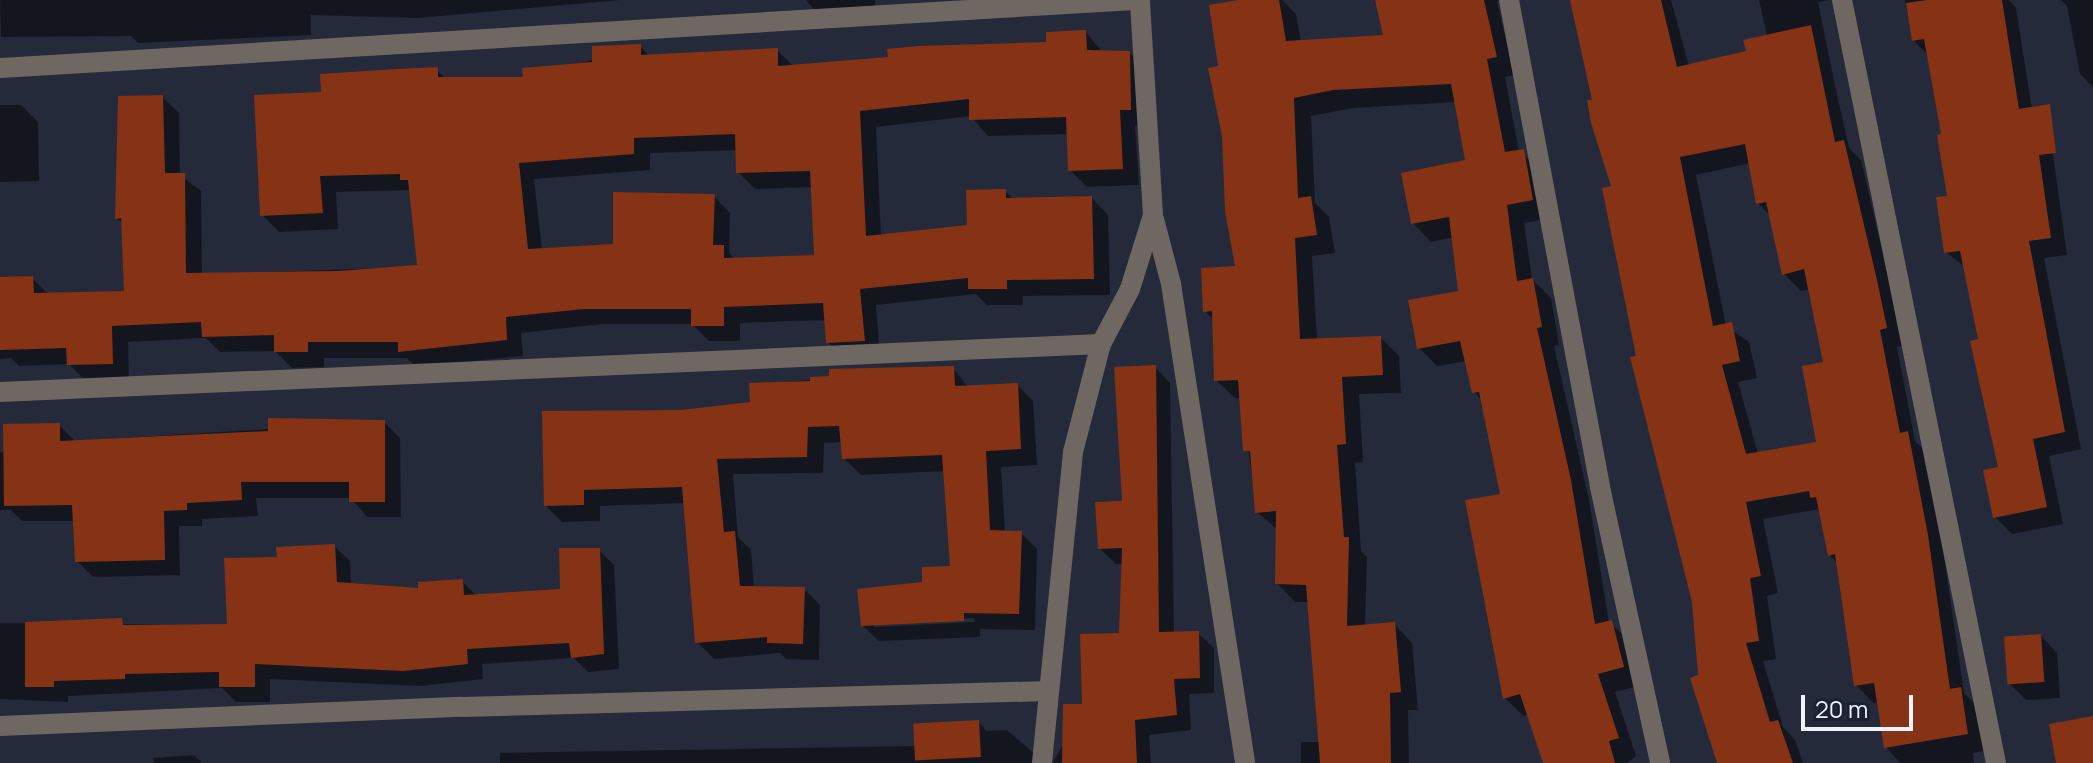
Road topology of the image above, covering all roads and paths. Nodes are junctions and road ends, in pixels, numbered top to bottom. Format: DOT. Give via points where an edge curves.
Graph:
graph roads {
  1 [pos="1138,0"];
  2 [pos="1509,0"];
  3 [pos="1842,0"];
  4 [pos="0,68"];
  5 [pos="1153,215"];
  6 [pos="1101,344"];
  7 [pos="0,392"];
  8 [pos="1048,691"];
  9 [pos="0,726"];
  10 [pos="1042,763"];
  11 [pos="1245,763"];
  12 [pos="1660,763"];
  13 [pos="1996,763"];
  1 -- 4 [label="street"];
  1 -- 5 [label="street"];
  2 -- 12 [label="street" via="1603,502"];
  3 -- 13 [label="street"];
  5 -- 6 [label="street" via="1130,289"];
  5 -- 11 [label="street" via="1171,284"];
  6 -- 7 [label="street"];
  6 -- 8 [label="street" via="1073,452"];
  8 -- 9 [label="street"];
  8 -- 10 [label="street"];
}
